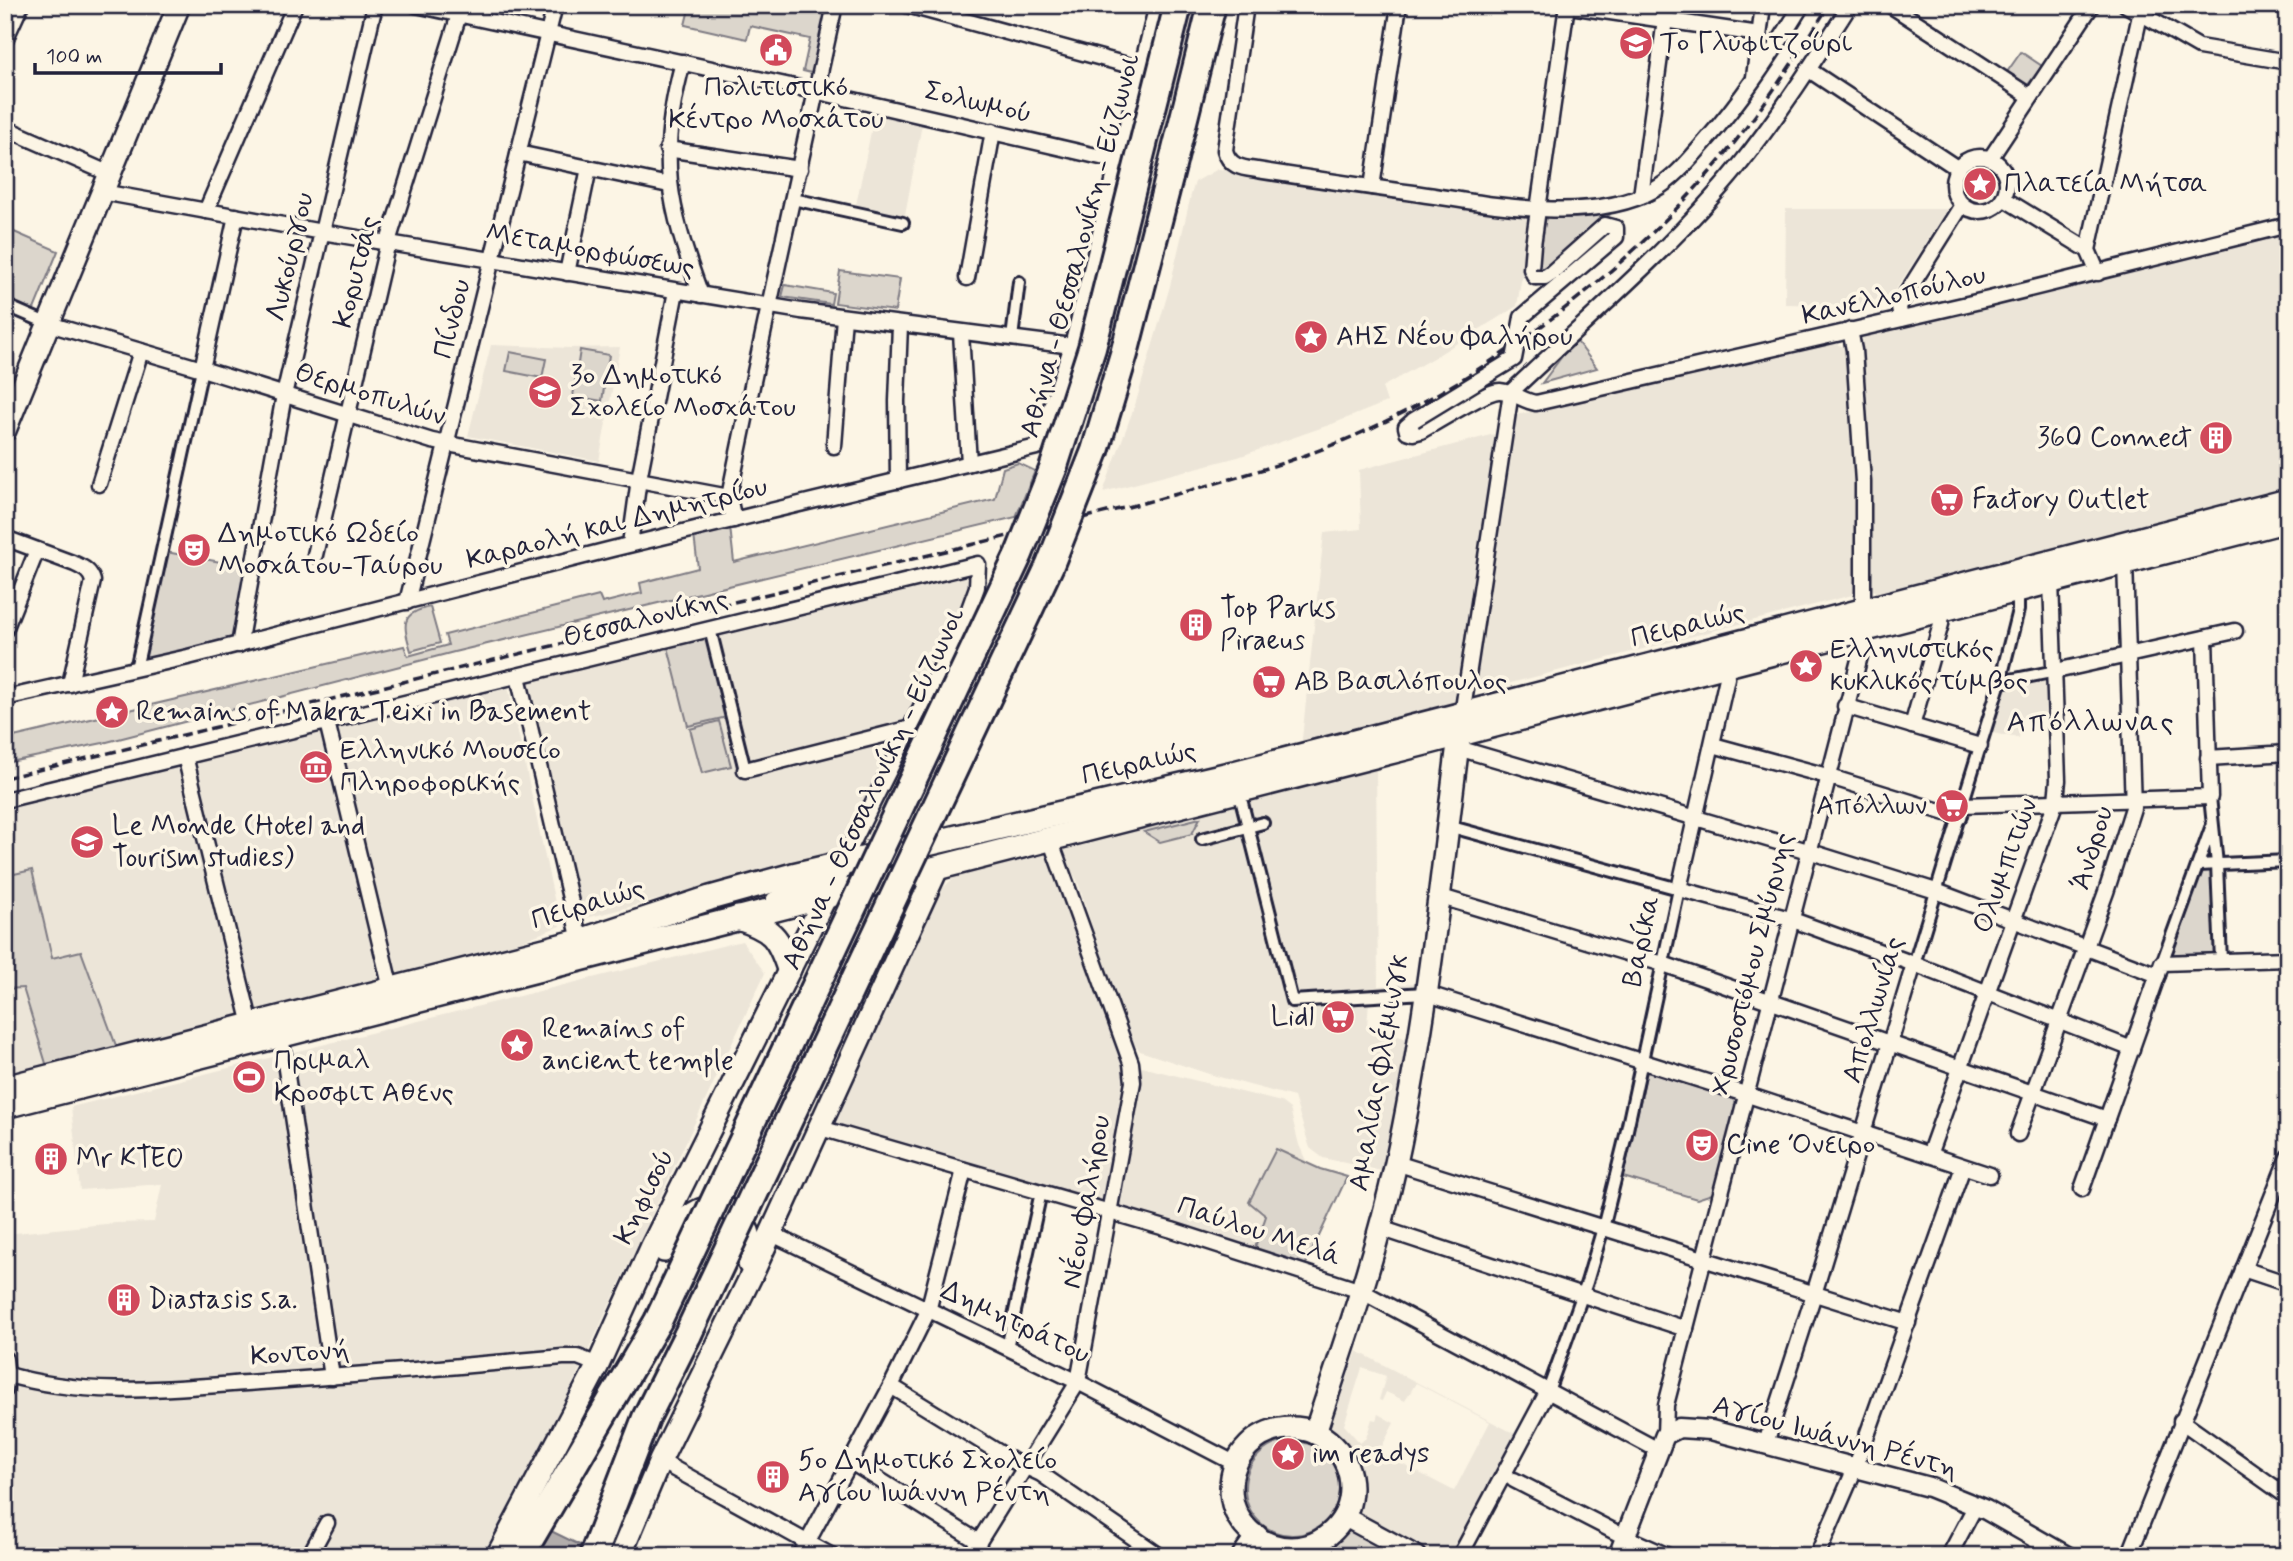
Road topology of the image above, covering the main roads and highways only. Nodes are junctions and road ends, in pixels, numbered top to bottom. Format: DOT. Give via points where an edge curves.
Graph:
graph roads {
  1 [pos="179,5"];
  2 [pos="1178,5"];
  3 [pos="1212,5"];
  4 [pos="5,429"];
  5 [pos="2288,501"];
  6 [pos="2288,520"];
  7 [pos="1865,620"];
  8 [pos="1460,732"];
  9 [pos="844,862"];
  10 [pos="938,867"];
  11 [pos="824,896"];
  12 [pos="738,918"];
  13 [pos="789,969"];
  14 [pos="279,1026"];
  15 [pos="5,1088"];
  16 [pos="5,1106"];
  17 [pos="725,1328"];
  18 [pos="598,1365"];
  19 [pos="1315,1433"];
  20 [pos="539,1521"];
  21 [pos="1257,1536"];
  22 [pos="603,1554"];
  23 [pos="497,1556"];
  24 [pos="509,1556"];
  25 [pos="520,1556"];
  26 [pos="1243,1556"];
  1 -- 4 [label="main road"];
  2 -- 20 [label="highway, Αθήνα - Θεσσαλονίκη - Εύζωνοι, bridge" via="1089,358 1019,554 658,1321"];
  3 -- 22 [label="highway, bridge" via="1124,354 1084,481 1021,626 646,1418"];
  5 -- 7 [label="main road, Πειραιώς"];
  6 -- 7 [label="main road, Πειραιώς" via="1942,609"];
  7 -- 8 [label="main road, Πειραιώς"];
  7 -- 8 [label="main road, Πειραιώς" via="1726,665"];
  8 -- 9 [label="main road, Πειραιώς" via="1234,774"];
  8 -- 10 [label="main road, Πειραιώς"];
  8 -- 19 [label="main road, Αμαλίας Φλέμινγκ" via="1425,993 1396,1163"];
  9 -- 11 [label="main road, Κηφισού"];
  9 -- 14 [label="main road, Πειραιώς" via="710,898 580,941 391,989"];
  10 -- 11 [label="main road, Πειραιώς"];
  10 -- 17 [label="main road"];
  11 -- 12 [label="main road, Πειραιώς"];
  11 -- 13 [label="main road, Κηφισού"];
  12 -- 13 [label="main road" via="772,933"];
  12 -- 14 [label="main road, Πειραιώς"];
  13 -- 18 [label="main road, Κηφισού"];
  14 -- 15 [label="main road, Πειραιώς" via="251,1024"];
  14 -- 16 [label="main road, Πειραιώς"];
  17 -- 18 [label="main road" via="752,1252 752,1238 740,1217 716,1207 703,1208 673,1234 633,1312"];
  17 -- 22 [label="main road" via="660,1461"];
  18 -- 23 [label="main road, Κηφισού"];
  19 -- 21 [label="main road" via="1275,1430 1251,1443 1236,1464 1231,1487 1235,1509"];
  19 -- 21 [label="main road" via="1334,1446 1347,1469 1350,1497 1343,1516 1320,1540 1299,1547 1276,1546"];
  20 -- 24 [label="highway"];
  20 -- 25 [label="highway, Αθήνα - Θεσσαλονίκη - Εύζωνοι"];
  21 -- 26 [label="main road"];
}
